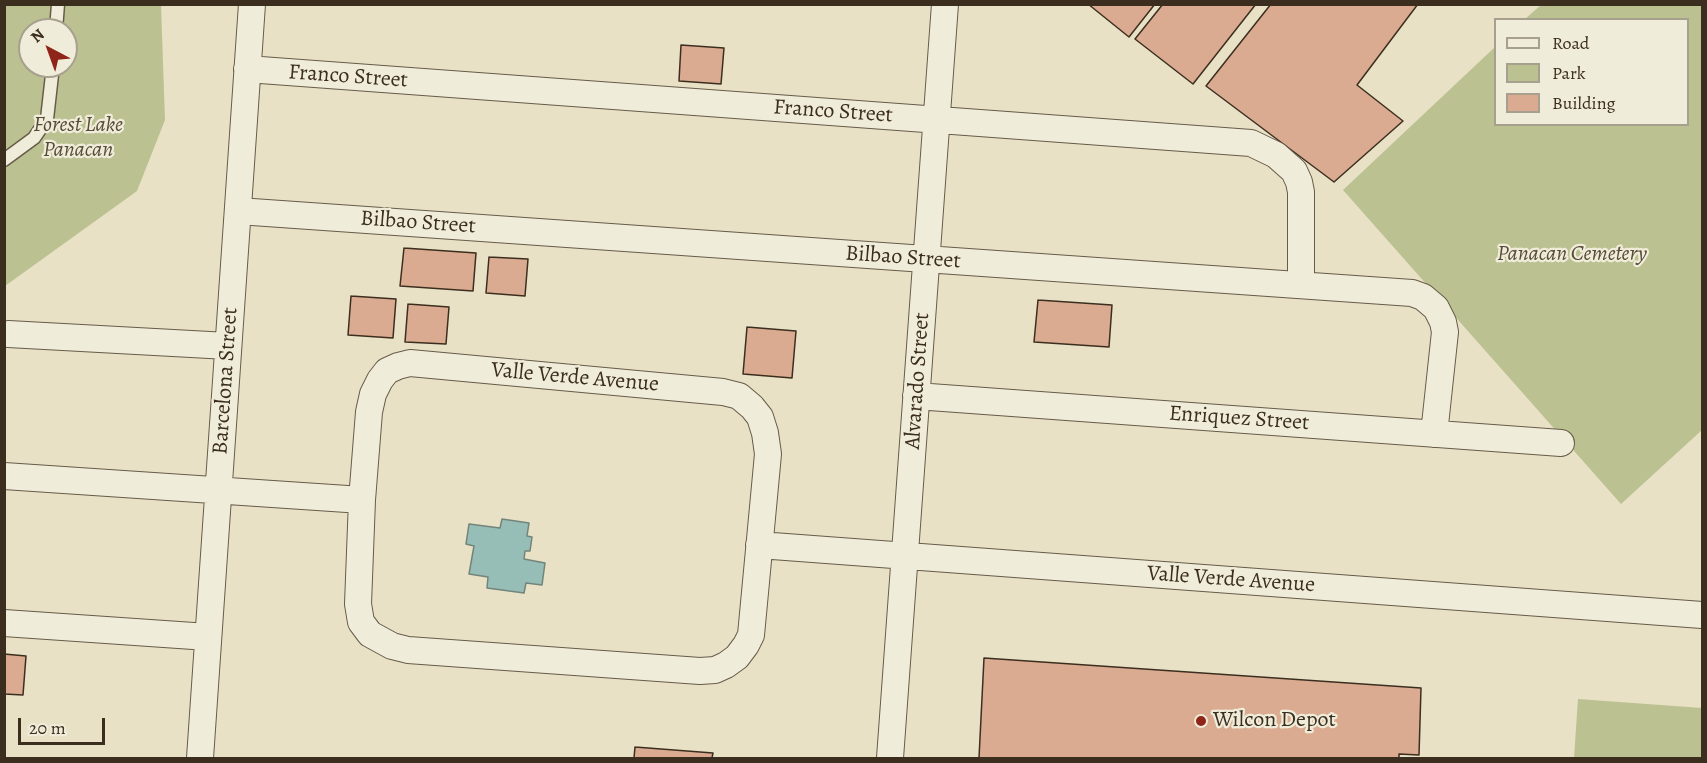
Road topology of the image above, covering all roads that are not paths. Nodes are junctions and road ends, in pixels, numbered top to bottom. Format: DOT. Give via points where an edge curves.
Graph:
graph roads {
  1 [pos="252,4"];
  2 [pos="945,4"];
  3 [pos="248,69"];
  4 [pos="52,78"];
  5 [pos="936,120"];
  6 [pos="4,160"];
  7 [pos="238,211"];
  8 [pos="927,259"];
  9 [pos="1301,285"];
  10 [pos="8,334"];
  11 [pos="228,346"];
  12 [pos="916,396"];
  13 [pos="1434,434"];
  14 [pos="1561,443"];
  15 [pos="4,476"];
  16 [pos="218,490"];
  17 [pos="362,500"];
  18 [pos="759,545"];
  19 [pos="905,556"];
  20 [pos="1702,615"];
  21 [pos="4,623"];
  22 [pos="208,637"];
  23 [pos="200,759"];
  24 [pos="890,759"];
  1 -- 3 [label="street, Barcelona Street"];
  2 -- 5 [label="street, Alvarado Street"];
  3 -- 5 [label="street, Franco Street"];
  3 -- 7 [label="street, Barcelona Street"];
  4 -- 6 [label="lane" via="47,119 34,138"];
  5 -- 8 [label="street, Alvarado Street"];
  5 -- 9 [label="street, Franco Street" via="1251,143 1262,147 1285,162 1299,182"];
  7 -- 8 [label="street, Bilbao Street"];
  7 -- 11 [label="street, Barcelona Street"];
  8 -- 9 [label="street, Bilbao Street"];
  8 -- 12 [label="street, Alvarado Street"];
  9 -- 13 [label="street, Bilbao Street" via="1412,293 1436,308 1444,332"];
  10 -- 11 [label="street"];
  11 -- 16 [label="street, Barcelona Street"];
  12 -- 13 [label="street, Enriquez Street"];
  12 -- 19 [label="street, Alvarado Street"];
  13 -- 14 [label="street, Enriquez Street"];
  15 -- 16 [label="street"];
  16 -- 17 [label="street"];
  16 -- 22 [label="street, Barcelona Street"];
  17 -- 18 [label="street, Valle Verde Avenue" via="358,604 361,622 382,642 408,650 715,670 737,657 751,634"];
  17 -- 18 [label="street, Valle Verde Avenue" via="373,394 387,371 398,366 422,363 723,392 739,396 752,407 765,433 768,454"];
  18 -- 19 [label="street, Valle Verde Avenue"];
  19 -- 20 [label="street, Valle Verde Avenue"];
  19 -- 24 [label="street, Alvarado Street"];
  21 -- 22 [label="street"];
  22 -- 23 [label="street, Barcelona Street"];
}
